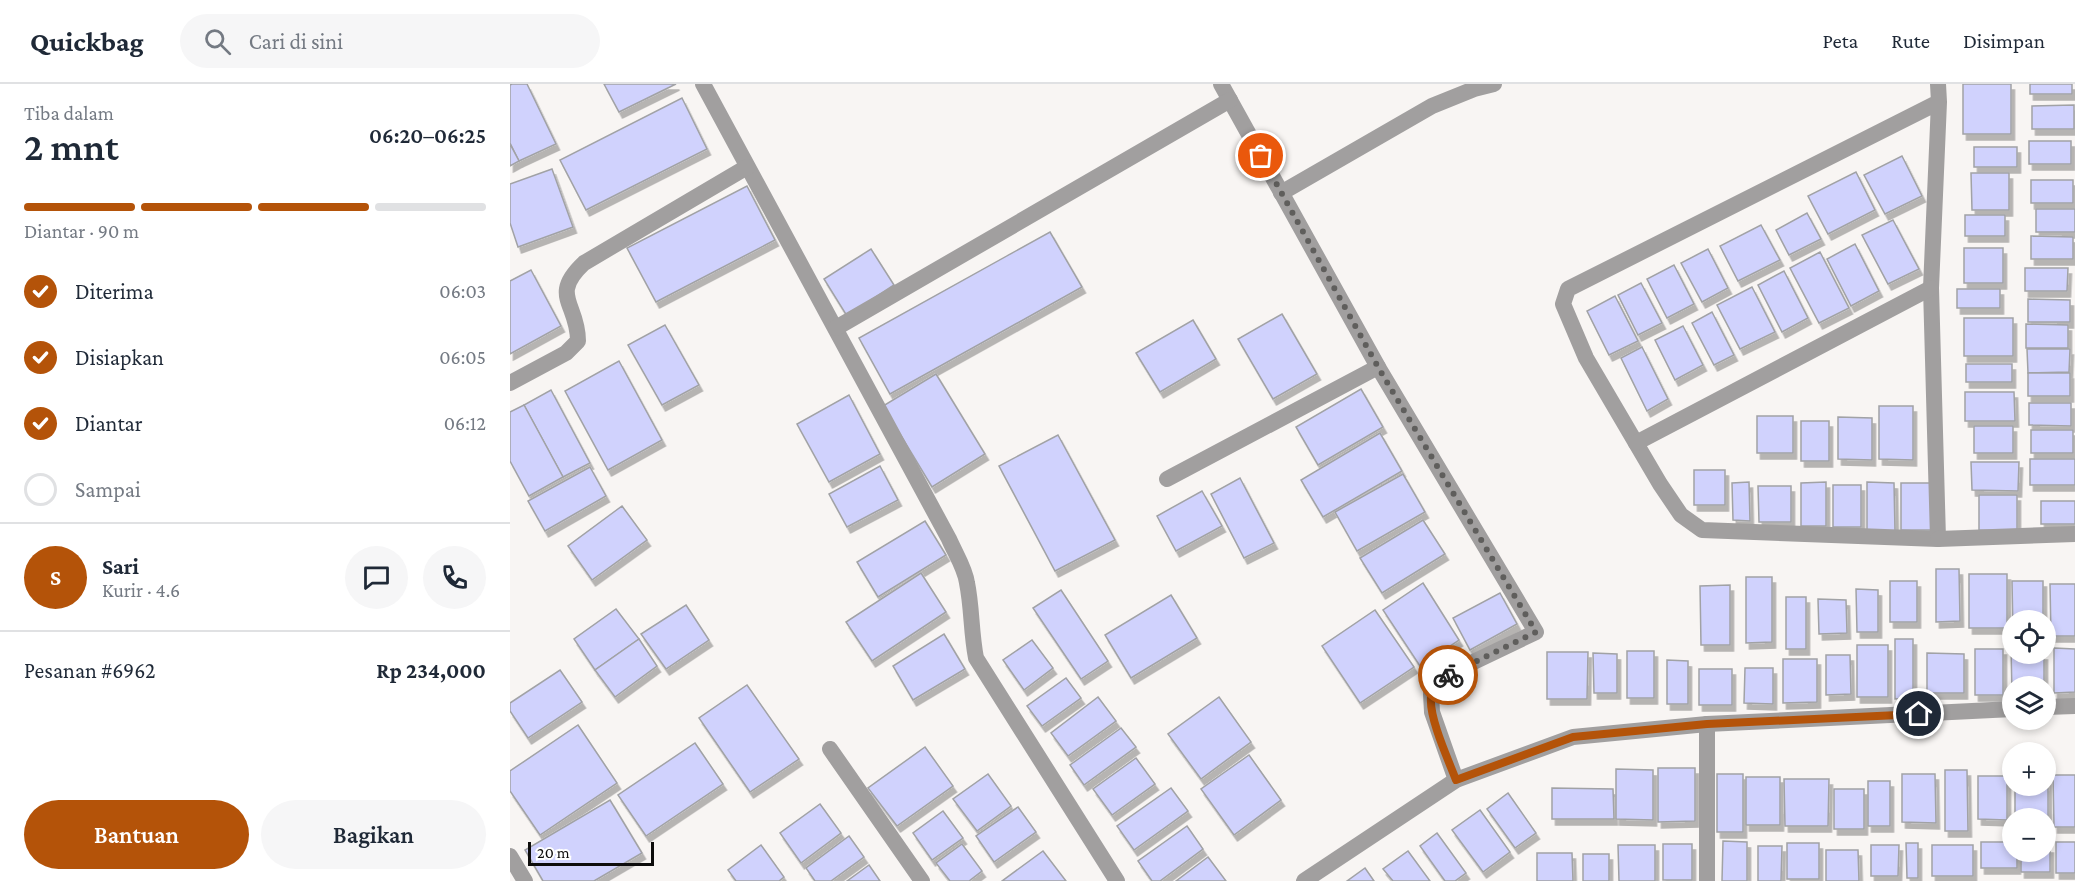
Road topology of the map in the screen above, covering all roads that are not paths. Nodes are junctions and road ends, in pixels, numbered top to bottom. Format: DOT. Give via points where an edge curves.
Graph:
graph roads {
  1 [pos="703,84"];
  2 [pos="1221,84"];
  3 [pos="1494,84"];
  4 [pos="1938,84"];
  5 [pos="1230,100"];
  6 [pos="1939,102"];
  7 [pos="747,167"];
  8 [pos="1281,193"];
  9 [pos="1931,288"];
  10 [pos="836,328"];
  11 [pos="1378,367"];
  12 [pos="510,383"];
  13 [pos="1636,443"];
  14 [pos="1167,479"];
  15 [pos="2075,534"];
  16 [pos="1938,539"];
  17 [pos="2075,706"];
  18 [pos="2056,707"];
  19 [pos="2002,710"];
  20 [pos="1707,724"];
  21 [pos="830,749"];
  22 [pos="1456,780"];
  23 [pos="510,856"];
  24 [pos="525,881"];
  25 [pos="922,881"];
  26 [pos="1117,881"];
  27 [pos="1304,881"];
  28 [pos="1707,881"];
  1 -- 7 [label="street"];
  2 -- 5 [label="street"];
  3 -- 8 [label="street" via="1432,106"];
  4 -- 6 [label="street"];
  5 -- 8 [label="street"];
  5 -- 10 [label="street"];
  6 -- 9 [label="street"];
  6 -- 13 [label="street" via="1568,289 1563,304 1586,358"];
  7 -- 10 [label="street"];
  7 -- 12 [label="street" via="584,263 566,286 578,341 566,353"];
  8 -- 11 [label="street"];
  9 -- 13 [label="street"];
  9 -- 16 [label="street"];
  10 -- 26 [label="street" via="967,580 976,658"];
  11 -- 14 [label="street"];
  11 -- 22 [label="street" via="1536,632 1442,677 1431,694 1432,712"];
  13 -- 16 [label="street" via="1681,514 1702,530"];
  15 -- 16 [label="street"];
  17 -- 18 [label="street"];
  19 -- 20 [label="street"];
  20 -- 22 [label="street" via="1573,737"];
  20 -- 28 [label="street"];
  21 -- 25 [label="street"];
  22 -- 27 [label="street"];
  23 -- 24 [label="street"];
}
